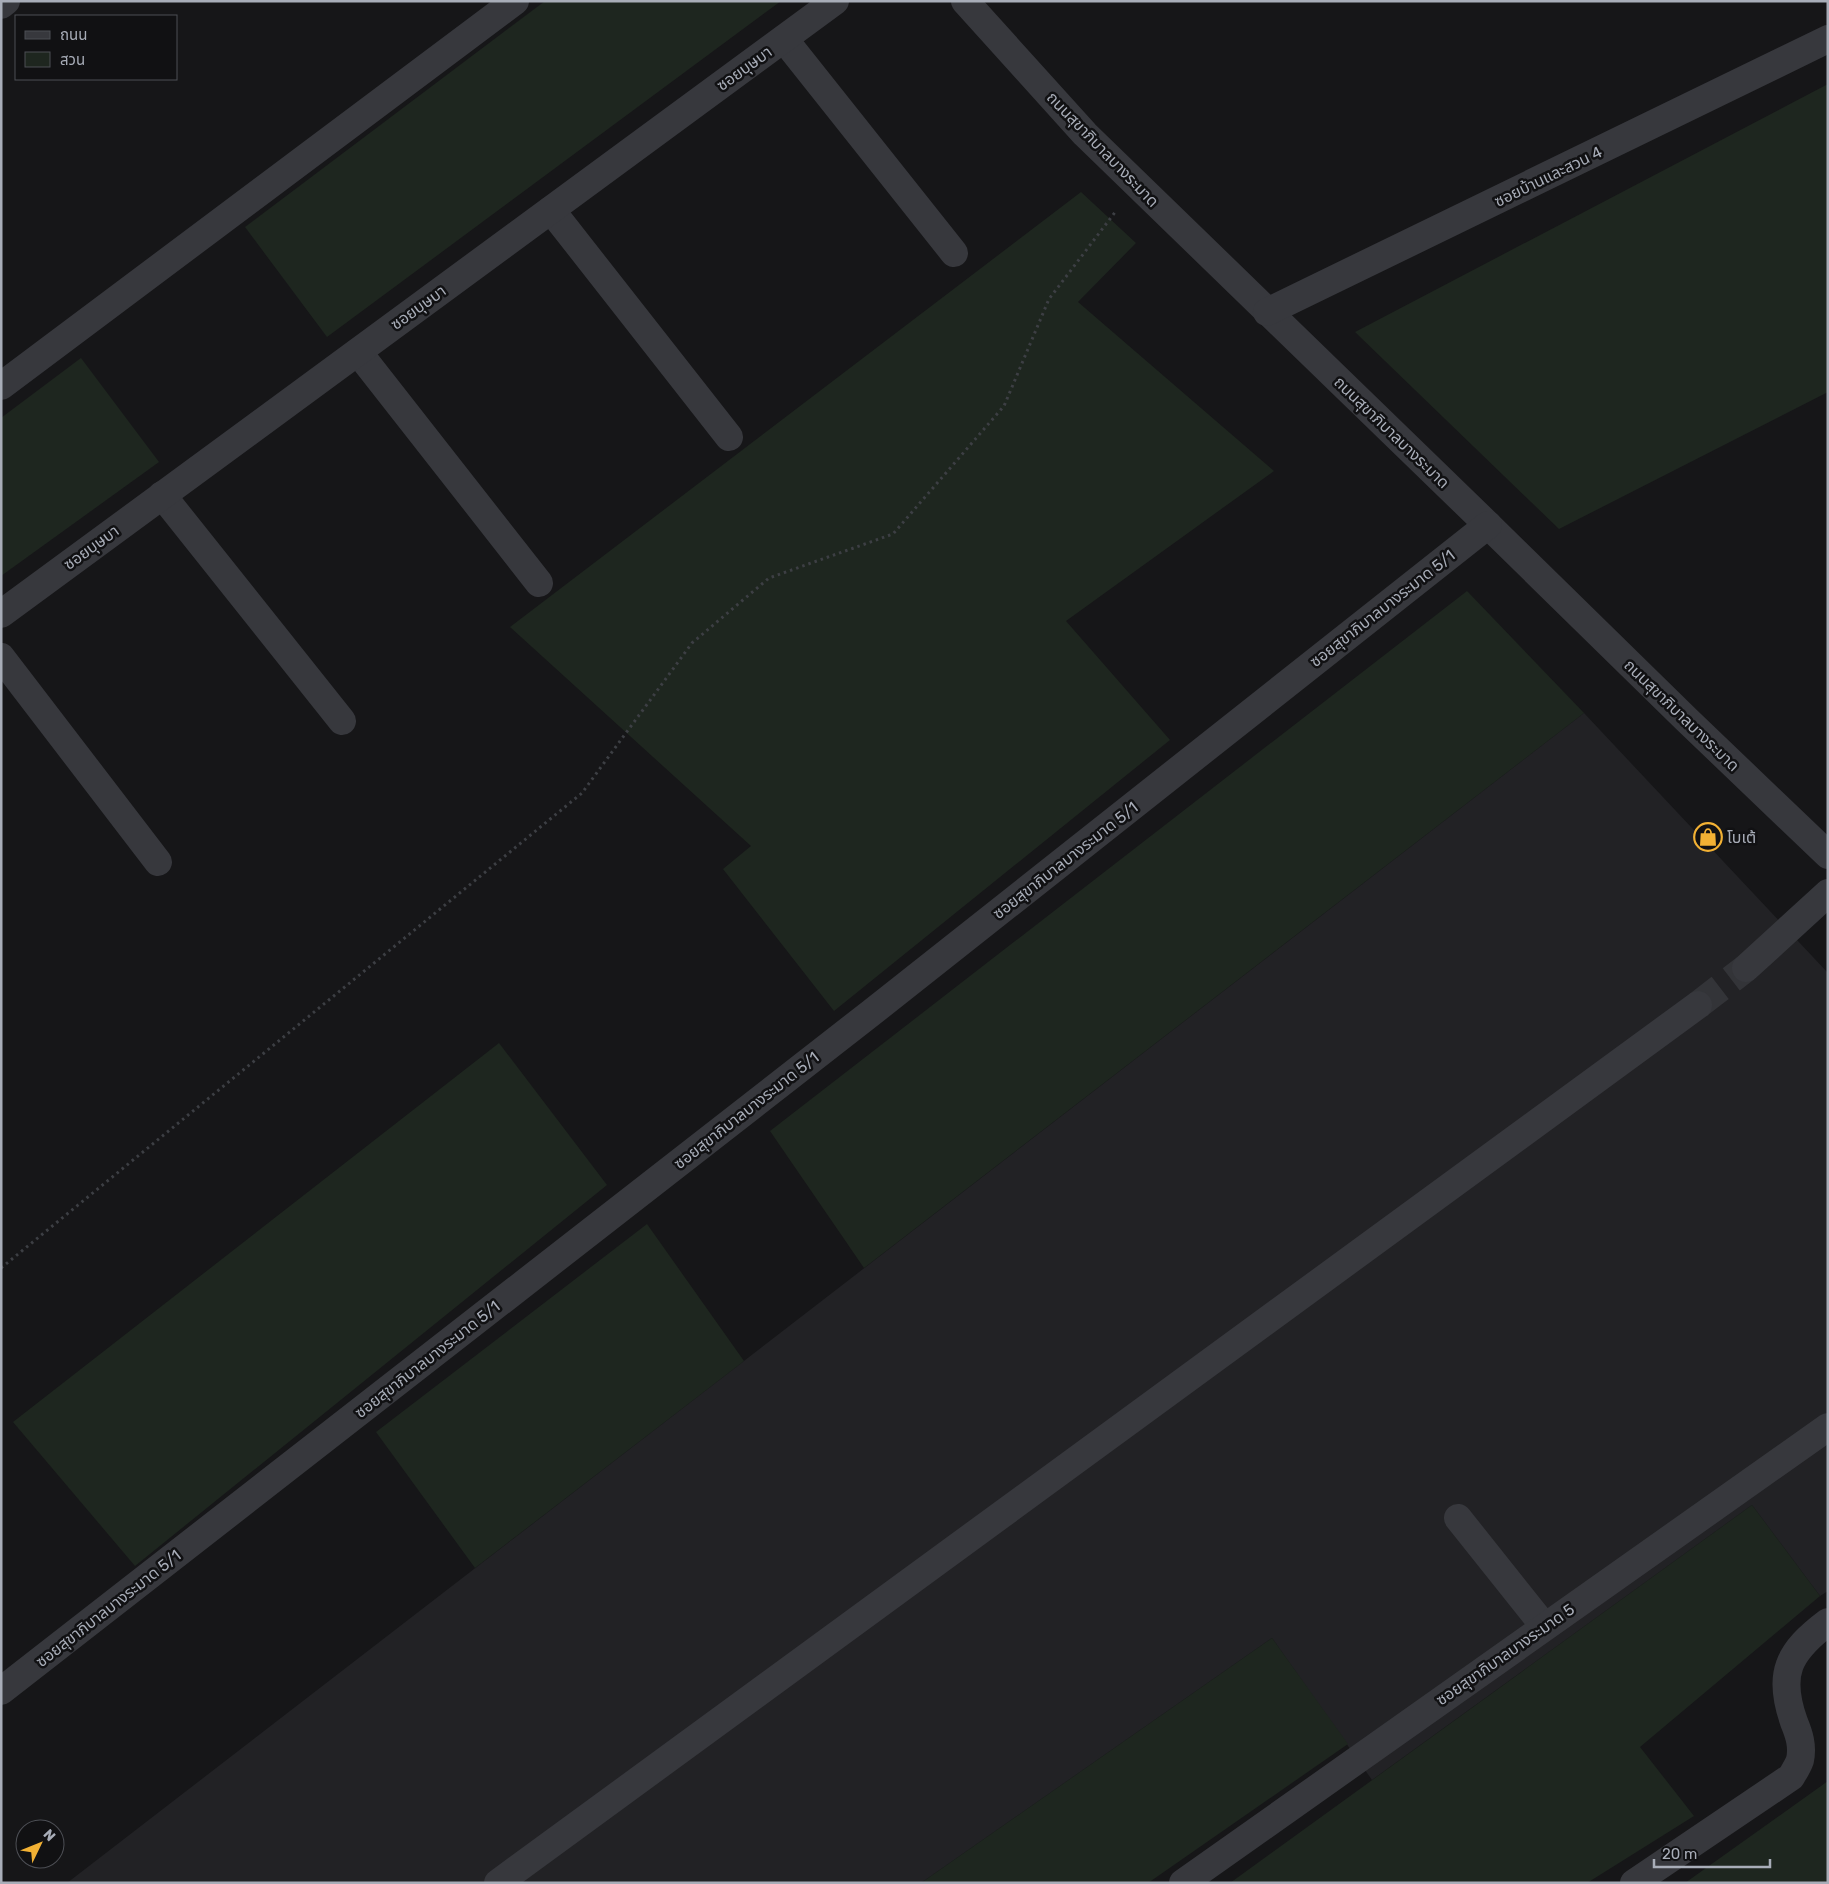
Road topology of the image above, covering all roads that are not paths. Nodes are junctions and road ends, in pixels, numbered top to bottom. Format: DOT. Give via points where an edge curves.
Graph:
graph roads {
  1 [pos="6,1"];
  2 [pos="514,1"];
  3 [pos="834,1"];
  4 [pos="965,1"];
  5 [pos="1,5"];
  6 [pos="784,38"];
  7 [pos="1828,39"];
  8 [pos="551,210"];
  9 [pos="954,252"];
  10 [pos="1267,312"];
  11 [pos="358,352"];
  12 [pos="1,386"];
  13 [pos="730,437"];
  14 [pos="162,495"];
  15 [pos="1488,525"];
  16 [pos="539,582"];
  17 [pos="1,614"];
  18 [pos="1,657"];
  19 [pos="342,721"];
  20 [pos="1828,855"];
  21 [pos="158,862"];
  22 [pos="1828,893"];
  23 [pos="1746,968"];
  24 [pos="1698,1005"];
  25 [pos="1828,1427"];
  26 [pos="1458,1518"];
  27 [pos="1828,1622"];
  28 [pos="1544,1626"];
  29 [pos="1,1691"];
  30 [pos="498,1883"];
  31 [pos="1183,1883"];
  32 [pos="1634,1883"];
  1 -- 5 [label="street"];
  2 -- 12 [label="street"];
  3 -- 6 [label="street, ซอยบุษบา"];
  4 -- 10 [label="street, ถนนสุขาภิบาลบางระมาด" via="1085,134"];
  6 -- 8 [label="street, ซอยบุษบา"];
  6 -- 9 [label="street"];
  7 -- 10 [label="street, ซอยบ้านและสวน 4"];
  8 -- 11 [label="street, ซอยบุษบา"];
  8 -- 13 [label="street"];
  10 -- 15 [label="street, ถนนสุขาภิบาลบางระมาด"];
  11 -- 14 [label="street, ซอยบุษบา"];
  11 -- 16 [label="street"];
  14 -- 17 [label="street, ซอยบุษบา"];
  14 -- 19 [label="street"];
  15 -- 20 [label="street, ถนนสุขาภิบาลบางระมาด"];
  15 -- 29 [label="street, ซอยสุขาภิบาลบางระมาด 5/1" via="871,1013"];
  18 -- 21 [label="street"];
  22 -- 23 [label="street"];
  24 -- 30 [label="street"];
  25 -- 28 [label="street, ซอยสุขาภิบาลบางระมาด 5"];
  26 -- 28 [label="street"];
  27 -- 32 [label="street" via="1808,1637 1794,1656 1785,1678 1788,1704 1801,1742 1800,1760 1791,1777"];
  28 -- 31 [label="street, ซอยสุขาภิบาลบางระมาด 5"];
}
